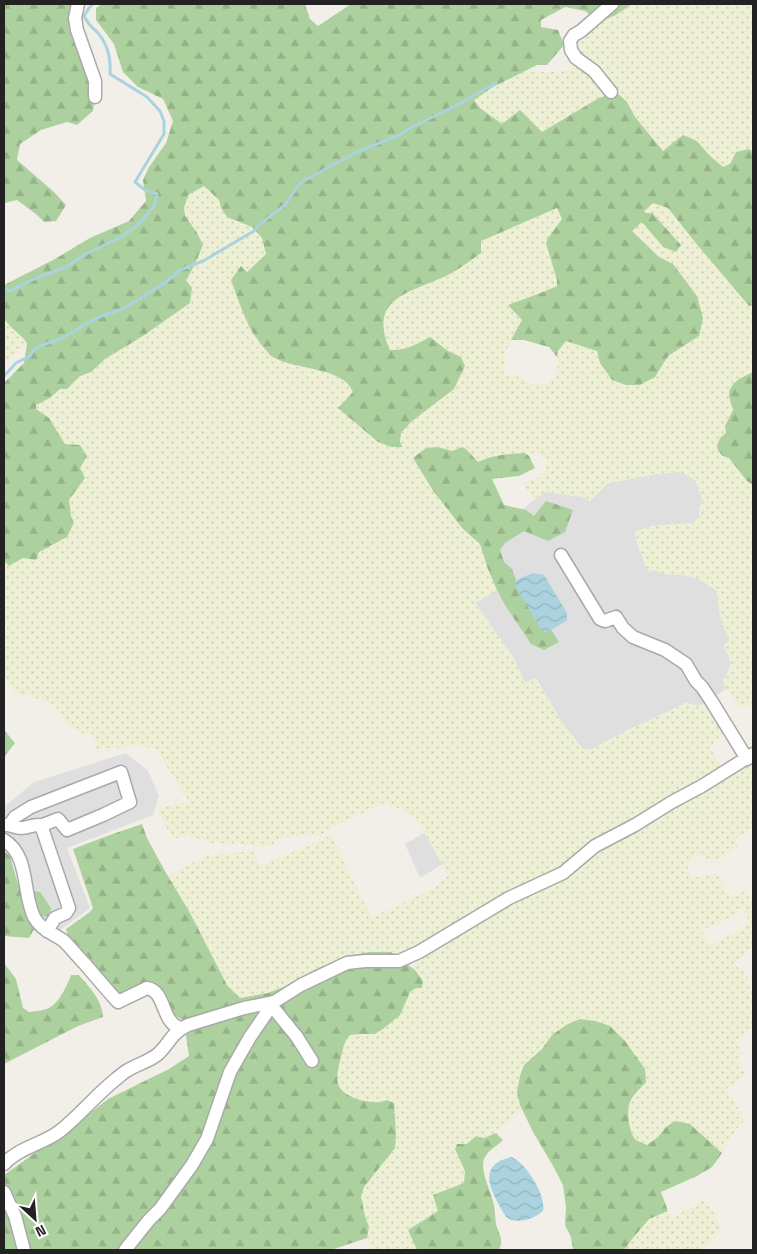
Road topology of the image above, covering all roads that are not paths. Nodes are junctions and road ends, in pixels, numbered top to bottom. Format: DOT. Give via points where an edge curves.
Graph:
graph roads {
  1 [pos="78,4"];
  2 [pos="612,4"];
  3 [pos="612,92"];
  4 [pos="95,97"];
  5 [pos="561,555"];
  6 [pos="750,756"];
  7 [pos="7,825"];
  8 [pos="40,826"];
  9 [pos="4,840"];
  10 [pos="47,931"];
  11 [pos="273,1004"];
  12 [pos="180,1028"];
  13 [pos="312,1061"];
  14 [pos="4,1164"];
  15 [pos="4,1192"];
  16 [pos="24,1250"];
  17 [pos="125,1250"];
  1 -- 4 [label="street" via="77,30 95,81"];
  2 -- 3 [label="street" via="570,41 576,58 594,71"];
  5 -- 6 [label="street" via="600,619 616,617 632,637 665,650 686,664"];
  6 -- 11 [label="street" via="595,846 564,873 509,898 419,952 399,961 347,963 301,985"];
  7 -- 8 [label="street" via="17,828"];
  7 -- 8 [label="street" via="31,807 121,772 130,802 67,830 58,819"];
  8 -- 10 [label="street" via="69,908 55,918"];
  9 -- 10 [label="street" via="17,853 34,917"];
  10 -- 12 [label="street" via="63,941 118,1002 147,988 152,989 168,1019 174,1027"];
  11 -- 12 [label="street" via="244,1008"];
  11 -- 13 [label="street"];
  11 -- 17 [label="street" via="230,1072 207,1139 192,1165"];
  12 -- 14 [label="street" via="158,1054 114,1080 59,1131"];
  15 -- 16 [label="street" via="15,1216"];
}
